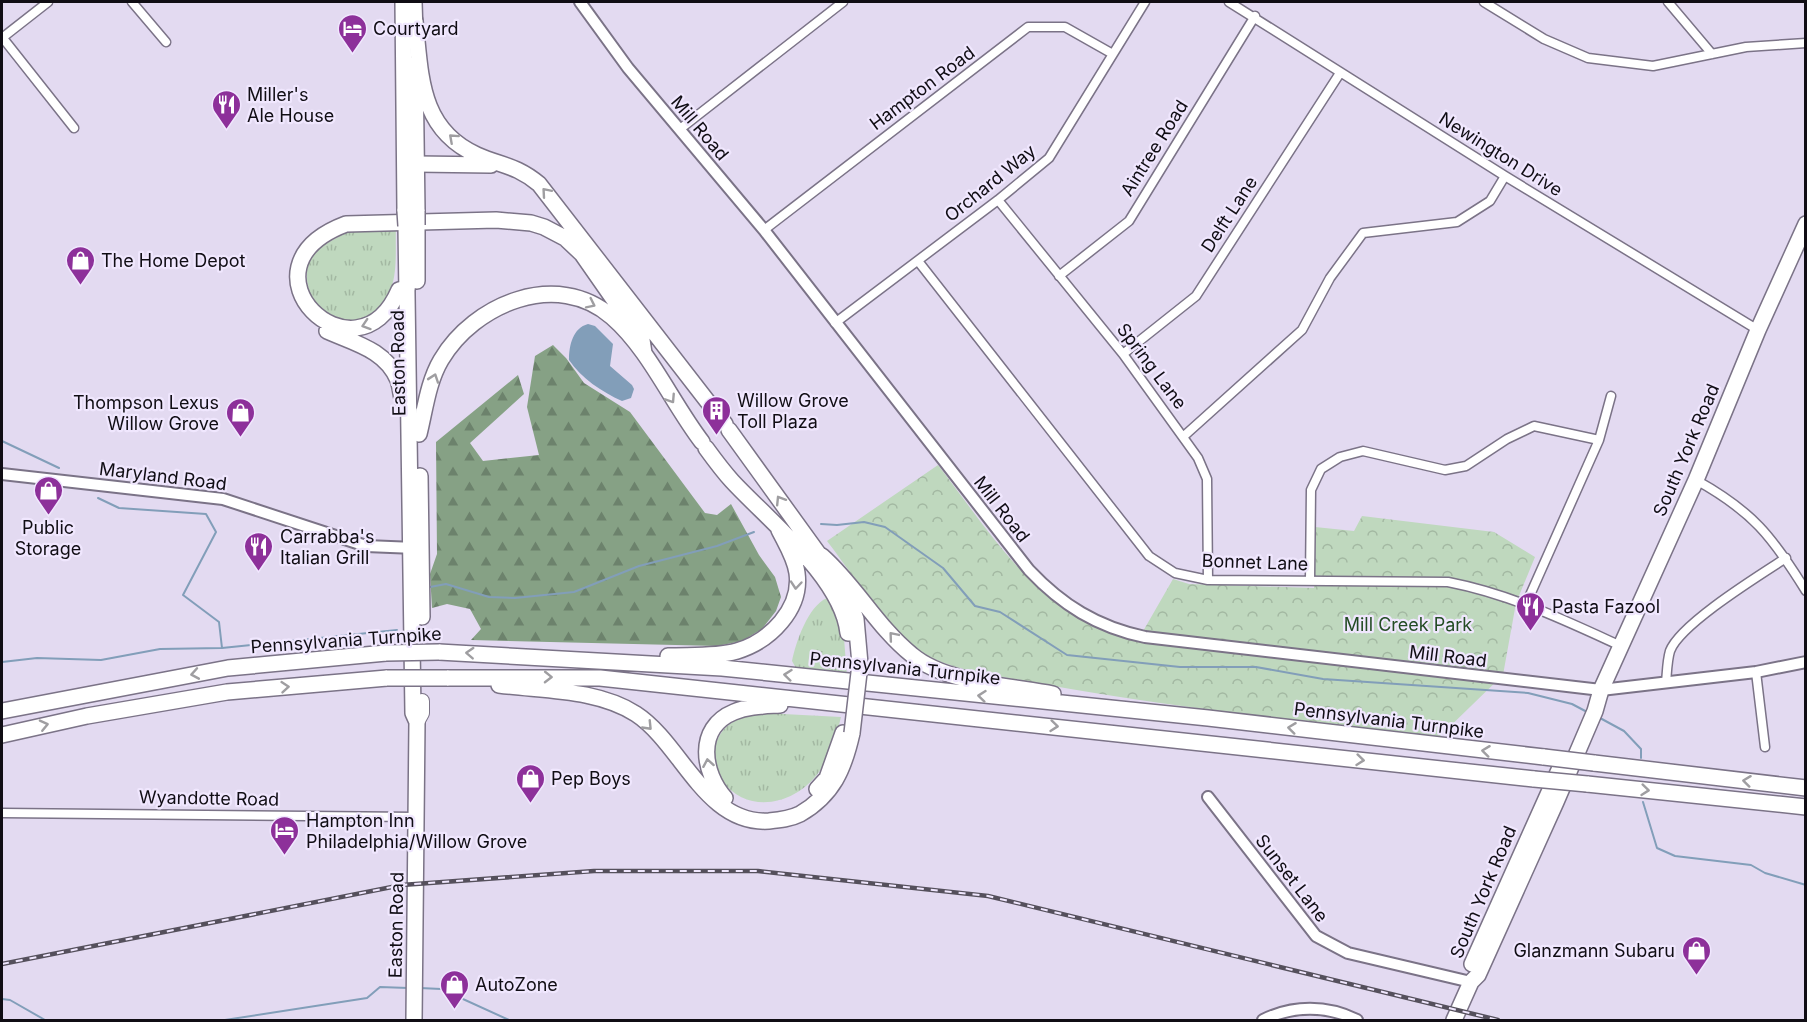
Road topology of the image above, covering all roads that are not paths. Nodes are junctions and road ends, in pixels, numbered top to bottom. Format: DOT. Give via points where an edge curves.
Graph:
graph roads {
  1 [pos="48,2"];
  2 [pos="132,2"];
  3 [pos="403,2"];
  4 [pos="414,2"];
  5 [pos="580,2"];
  6 [pos="843,2"];
  7 [pos="1145,2"];
  8 [pos="1229,2"];
  9 [pos="1484,2"];
  10 [pos="1668,2"];
  11 [pos="1255,16"];
  12 [pos="415,21"];
  13 [pos="2,37"];
  14 [pos="166,42"];
  15 [pos="1806,43"];
  16 [pos="1111,53"];
  17 [pos="1712,54"];
  18 [pos="1340,73"];
  19 [pos="75,128"];
  20 [pos="680,129"];
  21 [pos="416,164"];
  22 [pos="523,171"];
  23 [pos="1505,176"];
  24 [pos="998,200"];
  25 [pos="411,218"];
  26 [pos="1806,224"];
  27 [pos="764,230"];
  28 [pos="591,250"];
  29 [pos="918,261"];
  30 [pos="1059,276"];
  31 [pos="406,288"];
  32 [pos="835,323"];
  33 [pos="1758,330"];
  34 [pos="644,353"];
  35 [pos="1123,354"];
  36 [pos="1611,396"];
  37 [pos="409,410"];
  38 [pos="419,434"];
  39 [pos="1184,436"];
  40 [pos="1599,440"];
  41 [pos="2,474"];
  42 [pos="1696,480"];
  43 [pos="779,530"];
  44 [pos="416,548"];
  45 [pos="822,556"];
  46 [pos="1786,558"];
  47 [pos="1208,580"];
  48 [pos="1310,580"];
  49 [pos="1806,591"];
  50 [pos="1526,604"];
  51 [pos="1621,646"];
  52 [pos="570,658"];
  53 [pos="1806,662"];
  54 [pos="855,663"];
  55 [pos="1756,672"];
  56 [pos="447,678"];
  57 [pos="1666,683"];
  58 [pos="1601,690"];
  59 [pos="422,701"];
  60 [pos="871,707"];
  61 [pos="2,711"];
  62 [pos="1208,718"];
  63 [pos="417,722"];
  64 [pos="848,733"];
  65 [pos="2,735"];
  66 [pos="1765,747"];
  67 [pos="1806,788"];
  68 [pos="1208,797"];
  69 [pos="1806,807"];
  70 [pos="2,813"];
  71 [pos="417,817"];
  72 [pos="1471,982"];
  73 [pos="414,1020"];
  74 [pos="1263,1020"];
  75 [pos="1357,1020"];
  76 [pos="1454,1020"];
  1 -- 13 [label="street"];
  2 -- 14 [label="street"];
  3 -- 25 [label="highway, Easton Road"];
  4 -- 12 [label="highway, Easton Road"];
  5 -- 20 [label="street, Mill Road" via="628,68"];
  6 -- 20 [label="street"];
  7 -- 16 [label="street, Orchard Way"];
  8 -- 11 [label="street, Newington Drive"];
  9 -- 17 [label="street" via="1544,39 1588,58 1653,66"];
  10 -- 17 [label="street"];
  11 -- 18 [label="street, Newington Drive"];
  11 -- 30 [label="street, Aintree Road" via="1129,220"];
  12 -- 21 [label="highway, Easton Road"];
  22 -- 12 [label="highway, one-way" via="467,150 434,118 423,92"];
  13 -- 19 [label="street"];
  15 -- 17 [label="street" via="1746,47"];
  16 -- 24 [label="street, Orchard Way" via="1049,158"];
  16 -- 27 [label="street, Hampton Road" via="1065,27 1028,27"];
  18 -- 23 [label="street, Newington Drive"];
  18 -- 35 [label="street, Delft Lane" via="1196,296"];
  20 -- 27 [label="street, Mill Road"];
  21 -- 22 [label="highway" via="496,165"];
  21 -- 25 [label="highway, Easton Road"];
  28 -- 22 [label="highway, one-way" via="550,196"];
  23 -- 33 [label="street, Newington Drive"];
  23 -- 39 [label="street" via="1490,201 1457,222 1363,233 1330,278 1302,330"];
  24 -- 29 [label="street, Orchard Way"];
  24 -- 30 [label="street, Spring Lane"];
  25 -- 31 [label="highway, Easton Road"];
  25 -- 38 [label="highway, Easton Road"];
  26 -- 33 [label="highway, South York Road"];
  27 -- 32 [label="street, Mill Road"];
  28 -- 37 [label="highway" via="563,228 517,215 351,217 329,222 311,233 297,249 291,270 293,292 301,310 315,325 382,357 395,374"];
  45 -- 28 [label="highway, one-way"];
  29 -- 32 [label="street, Orchard Way"];
  29 -- 47 [label="street, Bonnet Lane" via="1149,556 1175,573"];
  30 -- 35 [label="street, Spring Lane"];
  31 -- 34 [label="highway, one-way" via="399,290 388,311 373,323 338,328 321,320 308,307 298,288 298,270 310,244 346,224 496,220 531,223 560,235 582,254 642,340"];
  31 -- 37 [label="highway, Easton Road"];
  32 -- 58 [label="street, Mill Road" via="1029,570 1081,615 1114,630 1145,637"];
  33 -- 42 [label="highway, South York Road"];
  38 -- 34 [label="highway, one-way" via="434,375 448,349 476,320 512,301 546,295 585,301 612,316"];
  34 -- 43 [label="highway, one-way" via="704,445"];
  35 -- 39 [label="street, Spring Lane"];
  36 -- 40 [label="street"];
  37 -- 44 [label="highway, Easton Road"];
  38 -- 44 [label="highway, Easton Road"];
  39 -- 47 [label="street, Spring Lane" via="1208,479"];
  40 -- 48 [label="street" via="1533,426 1466,466 1445,470 1363,451 1340,457 1321,469 1311,490"];
  40 -- 50 [label="street"];
  41 -- 44 [label="street, Maryland Road" via="214,497 366,546"];
  42 -- 46 [label="street" via="1747,512"];
  42 -- 51 [label="highway, South York Road"];
  43 -- 52 [label="highway, one-way" via="796,565 796,594 783,619 759,641 727,653"];
  43 -- 54 [label="highway" via="815,569 841,606"];
  44 -- 59 [label="highway, Easton Road"];
  44 -- 63 [label="highway, Easton Road" via="413,712"];
  45 -- 54 [label="highway" via="852,606"];
  62 -- 45 [label="highway, one-way" via="1002,685 937,670 896,641 844,575"];
  46 -- 49 [label="street"];
  46 -- 57 [label="street" via="1679,637 1671,649"];
  47 -- 48 [label="street, Bonnet Lane"];
  48 -- 50 [label="street, Bonnet Lane" via="1448,582 1485,589"];
  50 -- 51 [label="street, Bonnet Lane"];
  51 -- 58 [label="highway, South York Road"];
  52 -- 61 [label="highway, Pennsylvania Turnpike, one-way, bridge" via="386,653 228,668"];
  62 -- 52 [label="highway, Pennsylvania Turnpike, one-way" via="722,668"];
  53 -- 55 [label="street, Mill Road"];
  54 -- 64 [label="highway, bridge"];
  55 -- 57 [label="street, Mill Road"];
  55 -- 66 [label="street"];
  56 -- 60 [label="highway, one-way" via="600,678"];
  56 -- 64 [label="highway, one-way" via="598,698 619,705 649,725 724,808 739,817 763,821 793,817 822,799 839,777"];
  65 -- 56 [label="highway, one-way, bridge" via="227,692 387,678"];
  57 -- 58 [label="street, Mill Road"];
  58 -- 72 [label="highway, South York Road" via="1478,975"];
  59 -- 63 [label="main road, Easton Road"];
  64 -- 60 [label="highway, one-way" via="827,778 813,795 788,809 762,813 737,807 717,788 708,770 710,736 734,712 771,705"];
  60 -- 69 [label="highway, one-way, bridge"];
  67 -- 62 [label="highway, Pennsylvania Turnpike, one-way, bridge"];
  63 -- 71 [label="highway, Easton Road"];
  68 -- 72 [label="street, Sunset Lane" via="1316,936 1348,953"];
  70 -- 71 [label="street, Wyandotte Road"];
  71 -- 73 [label="highway, Easton Road"];
  72 -- 76 [label="highway, South York Road"];
  74 -- 75 [label="street" via="1306,1009 1335,1011"];
}
